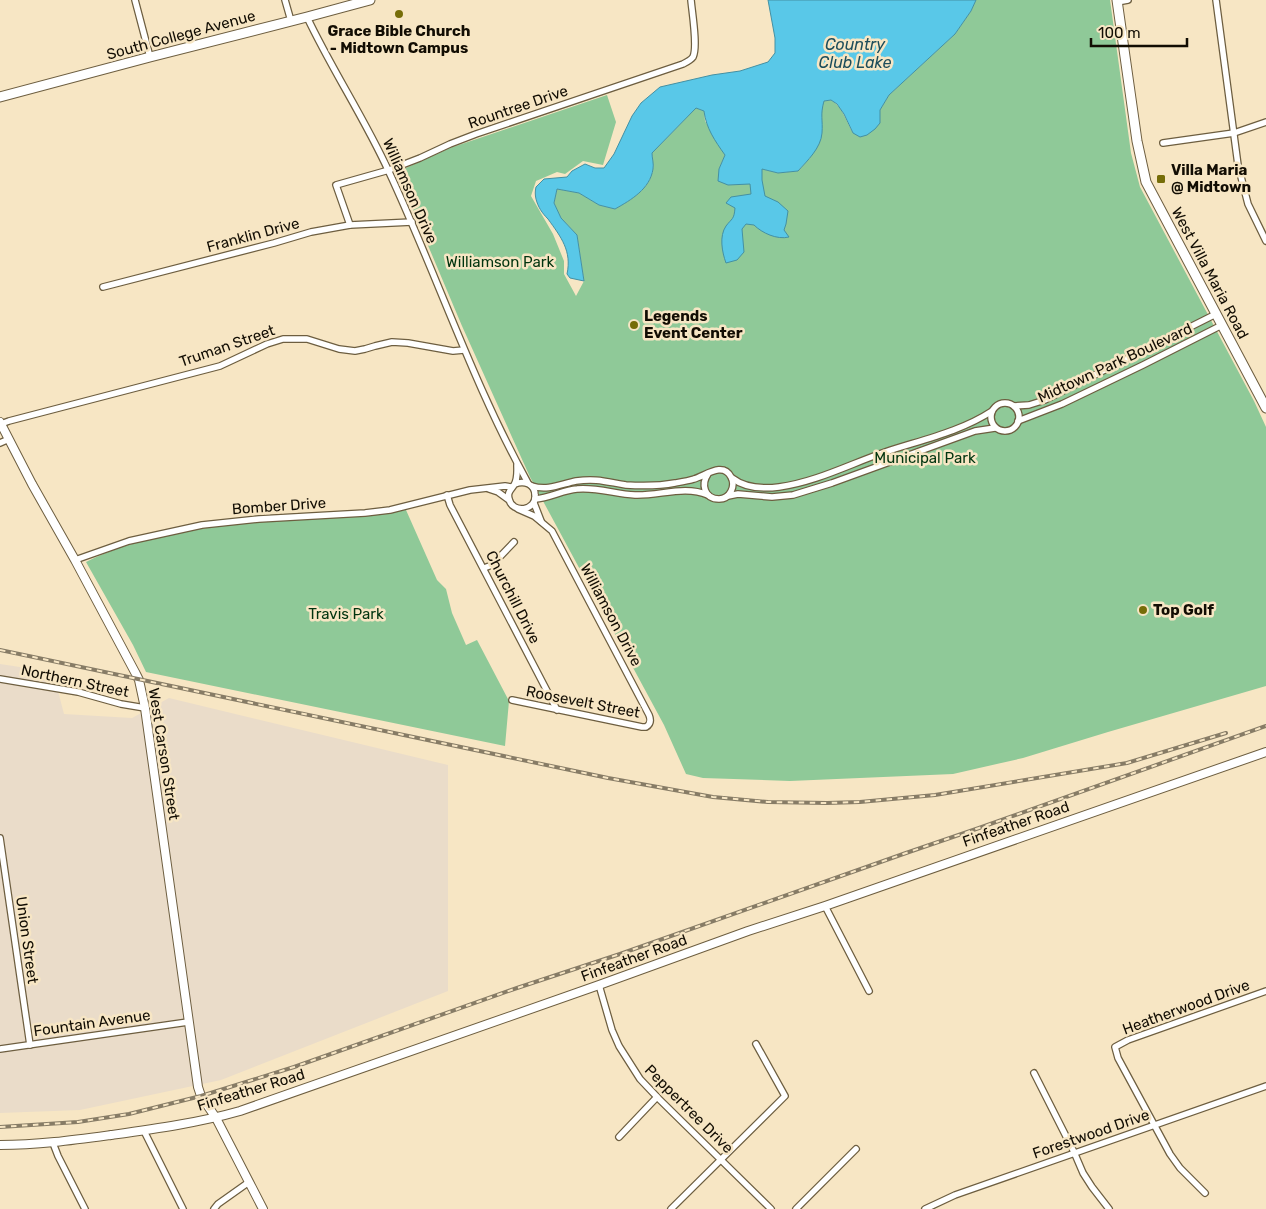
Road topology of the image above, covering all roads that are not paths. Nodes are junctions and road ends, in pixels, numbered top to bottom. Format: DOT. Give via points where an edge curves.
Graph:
graph roads {
  1 [pos="135,0"];
  2 [pos="285,0"];
  3 [pos="370,0"];
  4 [pos="691,0"];
  5 [pos="1128,0"];
  6 [pos="1216,0"];
  7 [pos="1117,1"];
  8 [pos="307,18"];
  9 [pos="290,21"];
  10 [pos="150,57"];
  11 [pos="0,97"];
  12 [pos="1266,122"];
  13 [pos="1234,133"];
  14 [pos="1162,143"];
  15 [pos="389,170"];
  16 [pos="412,222"];
  17 [pos="350,225"];
  18 [pos="1266,241"];
  19 [pos="103,287"];
  20 [pos="1216,314"];
  21 [pos="1222,325"];
  22 [pos="464,350"];
  23 [pos="1014,406"];
  24 [pos="1266,408"];
  25 [pos="992,410"];
  26 [pos="1018,421"];
  27 [pos="1,423"];
  28 [pos="995,428"];
  29 [pos="9,439"];
  30 [pos="0,443"];
  31 [pos="517,463"];
  32 [pos="708,474"];
  33 [pos="732,478"];
  34 [pos="530,485"];
  35 [pos="513,486"];
  36 [pos="487,488"];
  37 [pos="447,495"];
  38 [pos="709,496"];
  39 [pos="728,496"];
  40 [pos="509,500"];
  41 [pos="534,501"];
  42 [pos="518,509"];
  43 [pos="541,520"];
  44 [pos="514,542"];
  45 [pos="75,560"];
  46 [pos="484,568"];
  47 [pos="0,679"];
  48 [pos="512,700"];
  49 [pos="145,708"];
  50 [pos="557,710"];
  51 [pos="649,726"];
  52 [pos="1266,752"];
  53 [pos="0,838"];
  54 [pos="825,906"];
  55 [pos="599,985"];
  56 [pos="869,991"];
  57 [pos="1266,991"];
  58 [pos="188,1022"];
  59 [pos="756,1044"];
  60 [pos="30,1045"];
  61 [pos="0,1049"];
  62 [pos="1034,1074"];
  63 [pos="1266,1086"];
  64 [pos="657,1097"];
  65 [pos="216,1118"];
  66 [pos="1155,1126"];
  67 [pos="144,1131"];
  68 [pos="619,1137"];
  69 [pos="53,1143"];
  70 [pos="0,1145"];
  71 [pos="856,1149"];
  72 [pos="1074,1152"];
  73 [pos="721,1159"];
  74 [pos="249,1182"];
  75 [pos="1205,1193"];
  76 [pos="85,1209"];
  77 [pos="183,1209"];
  78 [pos="214,1209"];
  79 [pos="263,1209"];
  80 [pos="671,1209"];
  81 [pos="771,1209"];
  82 [pos="796,1209"];
  83 [pos="924,1209"];
  84 [pos="1109,1209"];
  1 -- 10 [label="street"];
  2 -- 9 [label="street"];
  3 -- 8 [label="main road, South College Avenue"];
  4 -- 15 [label="street, Rountree Drive" via="695,42 693,57 689,61 476,134"];
  5 -- 7 [label="street"];
  6 -- 13 [label="street"];
  7 -- 20 [label="main road, West Villa Maria Road" via="1146,182"];
  8 -- 9 [label="main road, South College Avenue"];
  8 -- 15 [label="street, Williamson Drive"];
  9 -- 10 [label="main road, South College Avenue"];
  10 -- 11 [label="main road, South College Avenue"];
  12 -- 13 [label="street"];
  13 -- 14 [label="street"];
  13 -- 18 [label="street" via="1248,204"];
  15 -- 16 [label="street, Williamson Drive"];
  15 -- 17 [label="street, Rountree Drive" via="336,185"];
  16 -- 17 [label="street, Franklin Drive"];
  16 -- 22 [label="street, Williamson Drive"];
  17 -- 19 [label="street, Franklin Drive" via="310,232"];
  20 -- 21 [label="main road, West Villa Maria Road"];
  20 -- 23 [label="street, Midtown Park Boulevard" via="1045,400"];
  21 -- 24 [label="main road, West Villa Maria Road"];
  21 -- 26 [label="street, Midtown Park Boulevard" via="1062,404"];
  22 -- 27 [label="street, Truman Street" via="392,342 355,350 339,349 307,339 283,339 220,366"];
  22 -- 31 [label="street, Williamson Drive"];
  23 -- 25 [label="street" via="1000,404"];
  23 -- 26 [label="street"];
  25 -- 28 [label="street" via="991,420"];
  25 -- 33 [label="street" via="962,427 803,482 777,487 748,486"];
  26 -- 28 [label="street" via="1008,431"];
  27 -- 29 [label="street, West Carson Street"];
  28 -- 39 [label="street" via="974,431 793,495"];
  29 -- 30 [label="street"];
  29 -- 45 [label="street, West Carson Street"];
  31 -- 34 [label="street, Williamson Drive"];
  31 -- 35 [label="street"];
  32 -- 33 [label="street" via="721,469"];
  32 -- 34 [label="street" via="673,484 630,485 598,480 547,488"];
  32 -- 38 [label="street" via="704,487"];
  33 -- 39 [label="street" via="733,487"];
  34 -- 35 [label="street" via="519,482"];
  34 -- 41 [label="street" via="536,494"];
  35 -- 36 [label="street, Bomber Drive"];
  35 -- 40 [label="street"];
  36 -- 37 [label="street, Bomber Drive"];
  36 -- 40 [label="street"];
  37 -- 45 [label="street, Bomber Drive" via="390,510 202,525 130,540"];
  37 -- 46 [label="street, Churchill Drive"];
  38 -- 39 [label="street" via="718,499"];
  38 -- 41 [label="street" via="695,490 638,495 590,488"];
  40 -- 42 [label="street"];
  41 -- 42 [label="street" via="527,508"];
  41 -- 43 [label="street, Williamson Drive"];
  42 -- 43 [label="street, Williamson Drive"];
  43 -- 51 [label="street, Williamson Drive" via="552,531 649,715"];
  44 -- 46 [label="street" via="492,565"];
  45 -- 49 [label="street, West Carson Street" via="139,680"];
  46 -- 50 [label="street, Churchill Drive"];
  47 -- 49 [label="street, Northern Street" via="78,692"];
  48 -- 50 [label="street, Roosevelt Street"];
  49 -- 58 [label="street, West Carson Street"];
  50 -- 51 [label="street, Roosevelt Street"];
  52 -- 54 [label="street, Finfeather Road"];
  53 -- 60 [label="street, Union Street"];
  54 -- 55 [label="street, Finfeather Road"];
  54 -- 56 [label="street"];
  55 -- 64 [label="street, Peppertree Drive" via="619,1046 640,1079"];
  55 -- 65 [label="street, Finfeather Road"];
  57 -- 66 [label="street, Heatherwood Drive" via="1128,1040 1114,1048"];
  58 -- 60 [label="street, Fountain Avenue"];
  58 -- 65 [label="street, West Carson Street" via="198,1087"];
  59 -- 73 [label="street" via="786,1096"];
  60 -- 61 [label="street, Fountain Avenue"];
  62 -- 72 [label="street"];
  63 -- 66 [label="street, Forestwood Drive"];
  64 -- 68 [label="street"];
  64 -- 73 [label="street, Peppertree Drive"];
  65 -- 67 [label="street, Finfeather Road"];
  65 -- 74 [label="street, West Carson Street"];
  66 -- 72 [label="street, Forestwood Drive"];
  66 -- 75 [label="street" via="1180,1168"];
  67 -- 69 [label="street, Finfeather Road"];
  67 -- 77 [label="street"];
  69 -- 70 [label="street, Finfeather Road"];
  69 -- 76 [label="street"];
  71 -- 82 [label="street"];
  72 -- 83 [label="street, Forestwood Drive" via="956,1194"];
  72 -- 84 [label="street" via="1083,1173"];
  73 -- 80 [label="street"];
  73 -- 81 [label="street, Peppertree Drive"];
  74 -- 78 [label="street"];
  74 -- 79 [label="street, West Carson Street"];
}
